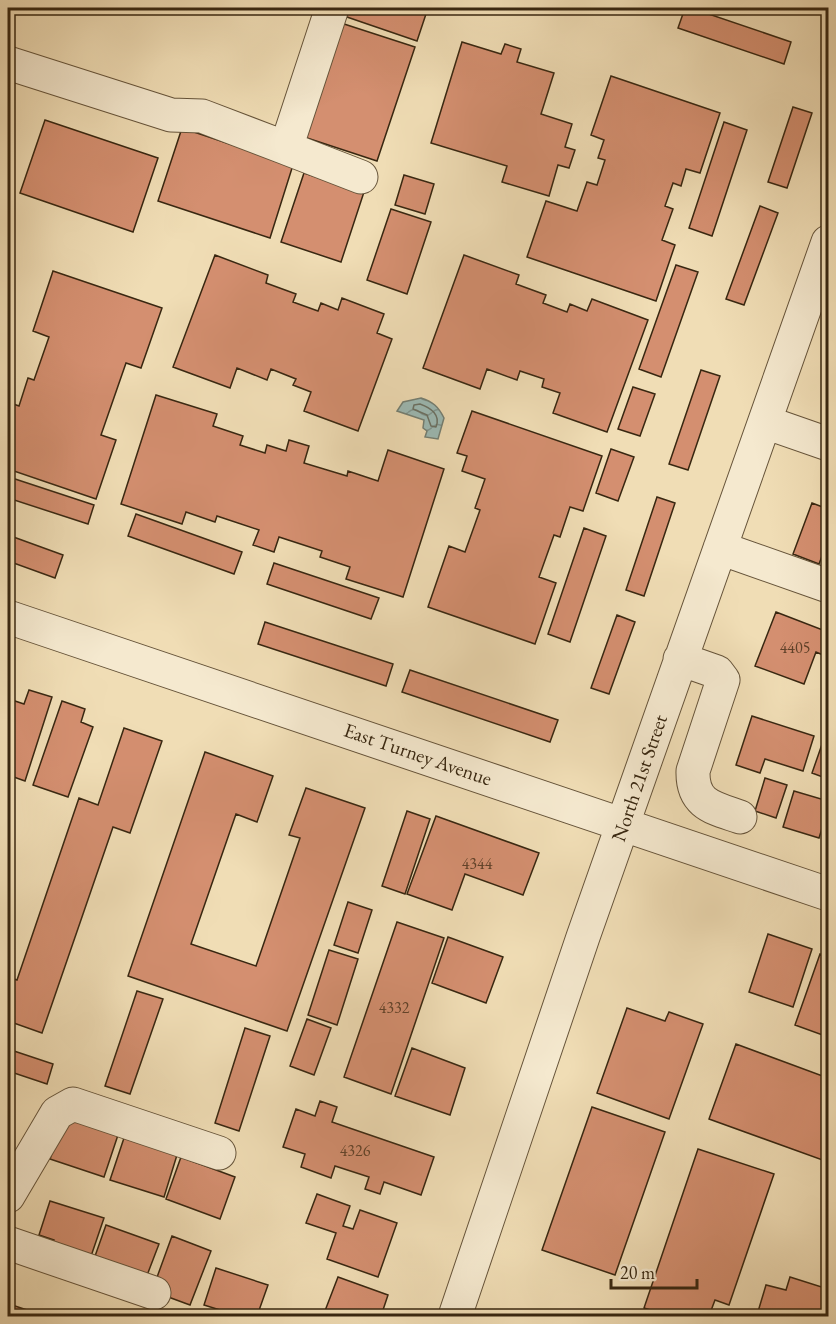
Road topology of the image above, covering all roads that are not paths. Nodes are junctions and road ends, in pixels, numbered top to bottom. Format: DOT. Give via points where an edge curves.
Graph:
graph roads {
  1 [pos="332,8"];
  2 [pos="8,63"];
  3 [pos="286,148"];
  4 [pos="361,177"];
  5 [pos="828,242"];
  6 [pos="765,422"];
  7 [pos="828,444"];
  8 [pos="720,548"];
  9 [pos="828,586"];
  10 [pos="8,617"];
  11 [pos="680,659"];
  12 [pos="664,706"];
  13 [pos="709,722"];
  14 [pos="740,817"];
  15 [pos="624,824"];
  16 [pos="828,894"];
  17 [pos="219,1153"];
  18 [pos="8,1196"];
  19 [pos="8,1243"];
  20 [pos="154,1293"];
  21 [pos="455,1317"];
  1 -- 3 [label="street"];
  2 -- 3 [label="street" via="171,115 202,116"];
  3 -- 4 [label="street"];
  5 -- 6 [label="street, North 21st Street"];
  6 -- 7 [label="street"];
  6 -- 8 [label="street, North 21st Street"];
  8 -- 9 [label="street"];
  8 -- 11 [label="street, North 21st Street"];
  10 -- 15 [label="street, East Turney Avenue"];
  11 -- 12 [label="street, North 21st Street"];
  11 -- 13 [label="street" via="717,672 723,680"];
  12 -- 13 [label="street"];
  12 -- 15 [label="street, North 21st Street"];
  13 -- 14 [label="street" via="693,780 707,805"];
  15 -- 16 [label="street, East Turney Avenue"];
  15 -- 21 [label="street, North 21st Street"];
  17 -- 18 [label="street" via="73,1104 57,1113"];
  19 -- 20 [label="street"];
}
